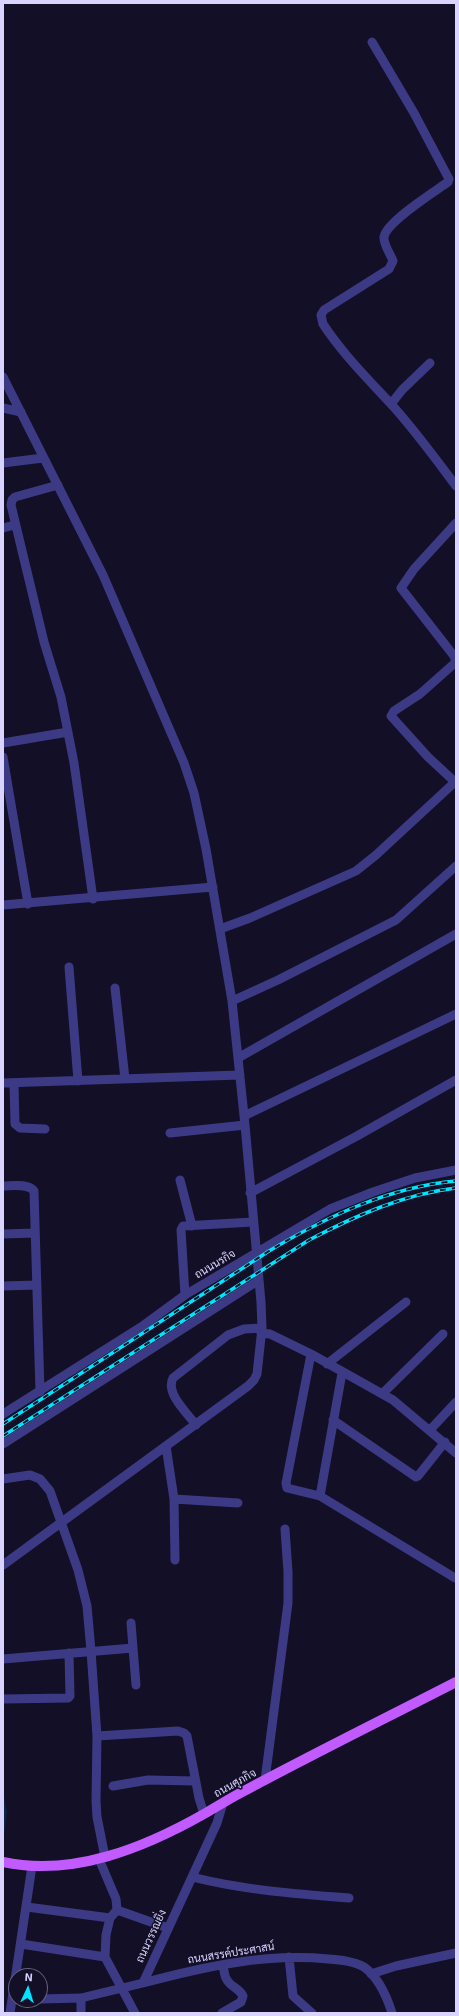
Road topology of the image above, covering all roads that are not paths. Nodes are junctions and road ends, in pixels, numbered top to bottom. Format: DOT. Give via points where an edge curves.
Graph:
graph roads {
  1 [pos="372,42"];
  2 [pos="430,363"];
  3 [pos="3,377"];
  4 [pos="391,404"];
  5 [pos="3,408"];
  6 [pos="21,412"];
  7 [pos="43,458"];
  8 [pos="3,463"];
  9 [pos="58,485"];
  10 [pos="456,486"];
  11 [pos="456,523"];
  12 [pos="14,525"];
  13 [pos="3,528"];
  14 [pos="68,732"];
  15 [pos="3,743"];
  16 [pos="3,757"];
  17 [pos="453,783"];
  18 [pos="456,794"];
  19 [pos="456,866"];
  20 [pos="213,887"];
  21 [pos="93,899"];
  22 [pos="28,904"];
  23 [pos="3,905"];
  24 [pos="220,928"];
  25 [pos="456,934"];
  26 [pos="69,967"];
  27 [pos="115,988"];
  28 [pos="232,1001"];
  29 [pos="456,1014"];
  30 [pos="238,1058"];
  31 [pos="240,1075"];
  32 [pos="125,1079"];
  33 [pos="456,1080"];
  34 [pos="78,1081"];
  35 [pos="3,1083"];
  36 [pos="14,1083"];
  37 [pos="245,1121"];
  38 [pos="45,1129"];
  39 [pos="170,1133"];
  40 [pos="456,1170"];
  41 [pos="180,1180"];
  42 [pos="3,1186"];
  43 [pos="250,1193"];
  44 [pos="253,1222"];
  45 [pos="192,1226"];
  46 [pos="34,1233"];
  47 [pos="3,1234"];
  48 [pos="256,1253"];
  49 [pos="258,1280"];
  50 [pos="37,1285"];
  51 [pos="3,1286"];
  52 [pos="185,1295"];
  53 [pos="406,1302"];
  54 [pos="261,1330"];
  55 [pos="443,1334"];
  56 [pos="311,1354"];
  57 [pos="327,1364"];
  58 [pos="342,1372"];
  59 [pos="40,1392"];
  60 [pos="382,1394"];
  61 [pos="456,1402"];
  62 [pos="3,1414"];
  63 [pos="333,1420"];
  64 [pos="196,1425"];
  65 [pos="430,1430"];
  66 [pos="445,1442"];
  67 [pos="3,1444"];
  68 [pos="166,1446"];
  69 [pos="456,1453"];
  70 [pos="3,1479"];
  71 [pos="320,1496"];
  72 [pos="174,1498"];
  73 [pos="238,1503"];
  74 [pos="61,1522"];
  75 [pos="285,1529"];
  76 [pos="175,1560"];
  77 [pos="3,1565"];
  78 [pos="455,1578"];
  79 [pos="131,1623"];
  80 [pos="133,1648"];
  81 [pos="91,1651"];
  82 [pos="68,1653"];
  83 [pos="3,1659"];
  84 [pos="456,1682"];
  85 [pos="136,1685"];
  86 [pos="3,1698"];
  87 [pos="97,1736"];
  88 [pos="264,1780"];
  89 [pos="195,1781"];
  90 [pos="113,1786"];
  91 [pos="223,1803"];
  92 [pos="204,1814"];
  93 [pos="102,1858"];
  94 [pos="3,1862"];
  95 [pos="32,1866"];
  96 [pos="192,1877"];
  97 [pos="349,1898"];
  98 [pos="27,1906"];
  99 [pos="117,1910"];
  100 [pos="110,1918"];
  101 [pos="168,1928"];
  102 [pos="21,1944"];
  103 [pos="456,1953"];
  104 [pos="289,1956"];
  105 [pos="105,1957"];
  106 [pos="223,1965"];
  107 [pos="16,1968"];
  108 [pos="371,1974"];
  109 [pos="143,1983"];
  110 [pos="123,1989"];
  111 [pos="82,1998"];
  112 [pos="48,1999"];
  113 [pos="81,2013"];
  114 [pos="135,2013"];
  115 [pos="222,2013"];
  116 [pos="312,2013"];
  117 [pos="392,2013"];
  1 -- 4 [label="street" via="449,178 448,182 398,218 388,230 384,237 393,261 389,269 324,310 321,315 323,324 331,336 365,379"];
  2 -- 4 [label="street"];
  3 -- 6 [label="street"];
  4 -- 10 [label="street"];
  5 -- 6 [label="street"];
  6 -- 7 [label="street"];
  7 -- 8 [label="street"];
  7 -- 9 [label="street"];
  9 -- 12 [label="street" via="15,497 10,504"];
  9 -- 20 [label="street" via="103,575 184,763 194,793"];
  11 -- 17 [label="street" via="414,569 401,588 456,662 420,694 394,710 391,716"];
  12 -- 13 [label="street"];
  12 -- 14 [label="street" via="61,697"];
  14 -- 15 [label="street"];
  14 -- 21 [label="street"];
  16 -- 22 [label="street"];
  17 -- 18 [label="street"];
  17 -- 24 [label="street" via="356,871 250,918"];
  19 -- 28 [label="street" via="396,920"];
  20 -- 21 [label="street"];
  20 -- 24 [label="street"];
  21 -- 22 [label="street"];
  22 -- 23 [label="street"];
  24 -- 28 [label="street"];
  25 -- 30 [label="street"];
  26 -- 34 [label="street"];
  27 -- 32 [label="street"];
  28 -- 30 [label="street"];
  29 -- 37 [label="street"];
  30 -- 31 [label="street"];
  31 -- 32 [label="street"];
  31 -- 37 [label="street"];
  32 -- 34 [label="street"];
  33 -- 43 [label="street"];
  34 -- 36 [label="street"];
  35 -- 36 [label="street"];
  36 -- 38 [label="street" via="15,1124 20,1128"];
  37 -- 39 [label="street"];
  37 -- 43 [label="street"];
  40 -- 48 [label="street, ถนนนรกิจ" via="415,1178 342,1203"];
  41 -- 45 [label="street"];
  42 -- 46 [label="street" via="21,1186 32,1188 34,1191"];
  43 -- 44 [label="street"];
  44 -- 45 [label="street"];
  44 -- 48 [label="street"];
  45 -- 52 [label="street" via="183,1226 181,1230"];
  46 -- 47 [label="street"];
  46 -- 50 [label="street"];
  48 -- 49 [label="street"];
  48 -- 52 [label="street, ถนนนรกิจ"];
  49 -- 54 [label="street"];
  49 -- 67 [label="street"];
  50 -- 51 [label="street"];
  50 -- 59 [label="street"];
  52 -- 59 [label="street, ถนนนรกิจ" via="144,1325"];
  53 -- 57 [label="street"];
  54 -- 56 [label="street"];
  54 -- 64 [label="street" via="257,1374 254,1380"];
  54 -- 64 [label="street" via="244,1329 228,1335 173,1378 171,1387 174,1395"];
  55 -- 60 [label="street"];
  56 -- 57 [label="street"];
  56 -- 71 [label="street" via="286,1488"];
  57 -- 58 [label="street"];
  58 -- 60 [label="street"];
  58 -- 63 [label="street"];
  59 -- 62 [label="street, ถนนนรกิจ"];
  60 -- 65 [label="street"];
  61 -- 65 [label="street"];
  63 -- 66 [label="street" via="416,1477"];
  63 -- 71 [label="street"];
  64 -- 68 [label="street"];
  65 -- 66 [label="street"];
  66 -- 69 [label="street"];
  68 -- 72 [label="street"];
  68 -- 74 [label="street"];
  70 -- 74 [label="street" via="30,1475 40,1479 50,1491"];
  71 -- 78 [label="street"];
  72 -- 73 [label="street"];
  72 -- 76 [label="street"];
  74 -- 77 [label="street"];
  74 -- 81 [label="street" via="78,1570 87,1606"];
  75 -- 88 [label="street" via="288,1603"];
  79 -- 80 [label="street"];
  80 -- 81 [label="street"];
  80 -- 85 [label="street"];
  81 -- 82 [label="street"];
  81 -- 87 [label="street"];
  82 -- 83 [label="street"];
  82 -- 86 [label="street" via="68,1698"];
  84 -- 88 [label="main road, ถนนศุภกิจ"];
  87 -- 89 [label="street" via="178,1731 184,1733 187,1736"];
  87 -- 93 [label="street" via="96,1809"];
  88 -- 91 [label="main road, ถนนศุภกิจ"];
  89 -- 90 [label="street" via="148,1780"];
  89 -- 92 [label="street"];
  91 -- 92 [label="main road, ถนนศุภกิจ"];
  91 -- 96 [label="street, ถนนวรรณยิ่ง" via="217,1823"];
  92 -- 93 [label="main road, ถนนศุภกิจ" via="141,1844"];
  93 -- 95 [label="main road, ถนนศุภกิจ" via="78,1863"];
  93 -- 99 [label="street" via="116,1899"];
  94 -- 95 [label="main road, ถนนศุภกิจ"];
  95 -- 98 [label="street"];
  96 -- 97 [label="street" via="268,1890"];
  96 -- 101 [label="street, ถนนวรรณยิ่ง"];
  98 -- 100 [label="street"];
  98 -- 102 [label="street"];
  99 -- 100 [label="street"];
  99 -- 101 [label="street"];
  100 -- 105 [label="street"];
  101 -- 109 [label="street, ถนนวรรณยิ่ง"];
  102 -- 105 [label="street"];
  102 -- 107 [label="street"];
  103 -- 108 [label="street"];
  104 -- 106 [label="street, ถนนสรรค์ประศาสน์"];
  104 -- 108 [label="street, ถนนสรรค์ประศาสน์" via="347,1961 363,1967"];
  104 -- 116 [label="street" via="293,1996"];
  105 -- 110 [label="street"];
  106 -- 109 [label="street, ถนนสรรค์ประศาสน์"];
  106 -- 115 [label="street" via="226,1980 243,1996 241,2002"];
  108 -- 117 [label="street, ถนนสรรค์ประศาสน์" via="388,1999"];
  109 -- 110 [label="street"];
  110 -- 111 [label="street"];
  110 -- 114 [label="street"];
  111 -- 112 [label="street"];
  111 -- 113 [label="street"];
}
